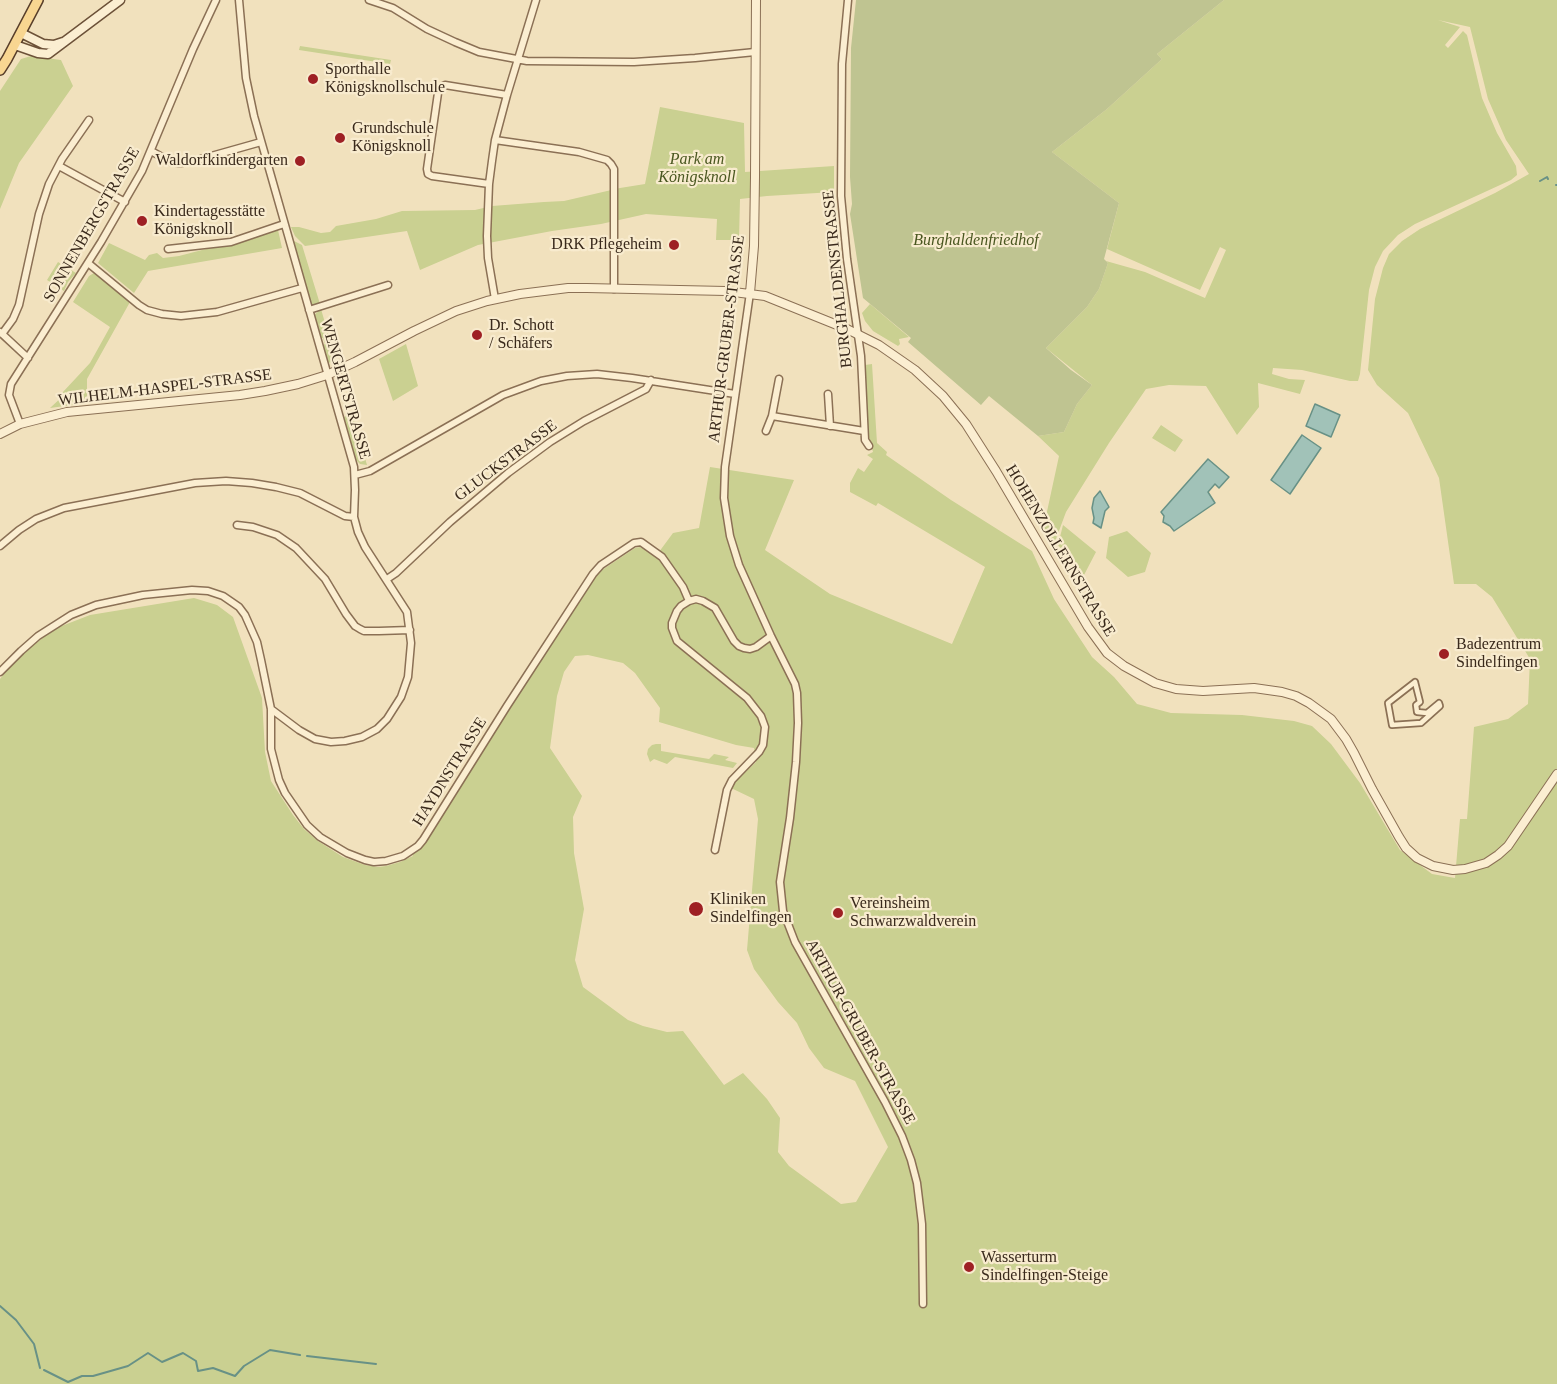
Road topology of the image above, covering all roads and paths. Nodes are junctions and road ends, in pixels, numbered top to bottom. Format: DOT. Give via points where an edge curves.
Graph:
graph roads {
  1 [pos="38,0"];
  2 [pos="120,0"];
  3 [pos="216,0"];
  4 [pos="239,0"];
  5 [pos="369,0"];
  6 [pos="398,0"];
  7 [pos="536,0"];
  8 [pos="756,0"];
  9 [pos="848,0"];
  10 [pos="393,8"];
  11 [pos="21,33"];
  12 [pos="66,41"];
  13 [pos="15,45"];
  14 [pos="755,52"];
  15 [pos="518,60"];
  16 [pos="0,70"];
  17 [pos="507,94"];
  18 [pos="89,120"];
  19 [pos="495,140"];
  20 [pos="261,142"];
  21 [pos="151,151"];
  22 [pos="58,166"];
  23 [pos="489,184"];
  24 [pos="125,202"];
  25 [pos="284,224"];
  26 [pos="168,249"];
  27 [pos="88,263"];
  28 [pos="388,285"];
  29 [pos="302,288"];
  30 [pos="614,289"];
  31 [pos="750,293"];
  32 [pos="495,299"];
  33 [pos="309,310"];
  34 [pos="1,333"];
  35 [pos="857,333"];
  36 [pos="28,358"];
  37 [pos="327,375"];
  38 [pos="779,379"];
  39 [pos="651,380"];
  40 [pos="735,394"];
  41 [pos="828,394"];
  42 [pos="772,416"];
  43 [pos="20,424"];
  44 [pos="830,426"];
  45 [pos="766,431"];
  46 [pos="864,431"];
  47 [pos="0,434"];
  48 [pos="869,446"];
  49 [pos="355,475"];
  50 [pos="354,516"];
  51 [pos="237,525"];
  52 [pos="0,546"];
  53 [pos="387,579"];
  54 [pos="689,601"];
  55 [pos="410,630"];
  56 [pos="771,636"];
  57 [pos="0,672"];
  58 [pos="1415,682"];
  59 [pos="271,709"];
  60 [pos="1557,774"];
  61 [pos="715,850"];
  62 [pos="923,1304"];
  1 -- 11 [label="main road"];
  2 -- 12 [label="main road"];
  3 -- 21 [label="street, SONNENBERGSTRASSE"];
  4 -- 20 [label="street, WENGERTSTRASSE" via="246,78"];
  5 -- 10 [label="street"];
  6 -- 10 [label="street"];
  7 -- 15 [label="street"];
  8 -- 14 [label="street, ARTHUR-GRUBER-STRASSE"];
  9 -- 35 [label="street, BURGHALDENSTRASSE" via="842,64 841,196"];
  10 -- 15 [label="street" via="427,29 479,52"];
  11 -- 12 [label="main road" via="47,45"];
  11 -- 13 [label="main road"];
  12 -- 13 [label="main road" via="48,54"];
  13 -- 16 [label="main road"];
  14 -- 15 [label="street" via="634,62"];
  14 -- 31 [label="street, ARTHUR-GRUBER-STRASSE" via="755,198"];
  15 -- 17 [label="street"];
  17 -- 19 [label="street"];
  17 -- 23 [label="street" via="445,85 438,93 428,174"];
  18 -- 22 [label="street"];
  19 -- 23 [label="street"];
  19 -- 30 [label="street" via="579,152 611,164"];
  20 -- 21 [label="street" via="179,163"];
  20 -- 25 [label="street, WENGERTSTRASSE"];
  21 -- 24 [label="street, SONNENBERGSTRASSE"];
  22 -- 24 [label="street"];
  22 -- 34 [label="street" via="39,214 19,305"];
  23 -- 32 [label="street" via="488,258"];
  24 -- 27 [label="street, SONNENBERGSTRASSE"];
  25 -- 26 [label="street" via="231,242"];
  25 -- 29 [label="street, WENGERTSTRASSE"];
  27 -- 29 [label="street" via="138,304 170,315 217,312"];
  27 -- 36 [label="street, SONNENBERGSTRASSE"];
  28 -- 33 [label="street, WENGERTSTRASSE"];
  29 -- 33 [label="street, WENGERTSTRASSE"];
  30 -- 31 [label="street, WILHELM-HASPEL-STRASSE"];
  30 -- 32 [label="street, WILHELM-HASPEL-STRASSE" via="558,289"];
  31 -- 35 [label="street, HOHENZOLLERNSTRASSE"];
  31 -- 40 [label="street, ARTHUR-GRUBER-STRASSE"];
  32 -- 37 [label="street, WILHELM-HASPEL-STRASSE" via="456,311"];
  33 -- 37 [label="street, WENGERTSTRASSE"];
  34 -- 36 [label="street"];
  35 -- 46 [label="street, BURGHALDENSTRASSE"];
  35 -- 60 [label="street, HOHENZOLLERNSTRASSE" via="912,367 954,407 1088,627 1112,657 1135,673 1176,689 1267,689 1309,703 1331,719 1346,739 1399,837 1417,858 1453,870 1486,863 1508,846"];
  36 -- 43 [label="street, SONNENBERGSTRASSE" via="9,391"];
  37 -- 43 [label="street, WILHELM-HASPEL-STRASSE" via="240,395 67,412"];
  37 -- 49 [label="street, WENGERTSTRASSE"];
  38 -- 42 [label="street"];
  39 -- 40 [label="street"];
  39 -- 49 [label="street" via="597,374 541,381 490,401 370,471"];
  39 -- 53 [label="street, GLUCKSTRASSE" via="646,389 584,421 508,473"];
  40 -- 56 [label="street, ARTHUR-GRUBER-STRASSE" via="725,467 726,518 739,566"];
  41 -- 44 [label="street"];
  42 -- 44 [label="street"];
  42 -- 45 [label="street"];
  43 -- 47 [label="street, WILHELM-HASPEL-STRASSE"];
  44 -- 46 [label="street"];
  46 -- 48 [label="street, BURGHALDENSTRASSE"];
  49 -- 50 [label="street, WENGERTSTRASSE"];
  50 -- 52 [label="street" via="345,516 300,493 276,487 195,483 64,508 36,519"];
  50 -- 53 [label="street, WENGERTSTRASSE" via="365,547"];
  51 -- 55 [label="street" via="277,535 296,548 325,579 355,626 364,631"];
  53 -- 55 [label="street, WENGERTSTRASSE" via="407,612"];
  54 -- 56 [label="street" via="696,599 715,608 734,641 744,648 750,649"];
  54 -- 59 [label="street, HAYDNSTRASSE" via="662,557 641,542 601,565 423,840 394,859 374,862 347,853 307,825 279,780 271,749"];
  54 -- 61 [label="street" via="673,617 676,640 747,698 765,727 759,752 727,790"];
  55 -- 59 [label="street, WENGERTSTRASSE" via="410,665 401,697 387,718 362,738 331,742 315,739"];
  56 -- 62 [label="street, ARTHUR-GRUBER-STRASSE" via="795,684 798,704 790,818 780,882 783,911 795,942 889,1110 911,1160 922,1224"];
  57 -- 59 [label="street, HAYDNSTRASSE" via="38,636 87,608 143,595 201,590 223,596 245,615 261,660"];
  58 -- 58 [label="street" via="1388,703 1392,725 1421,723 1440,706 1427,713 1418,712"];
}
